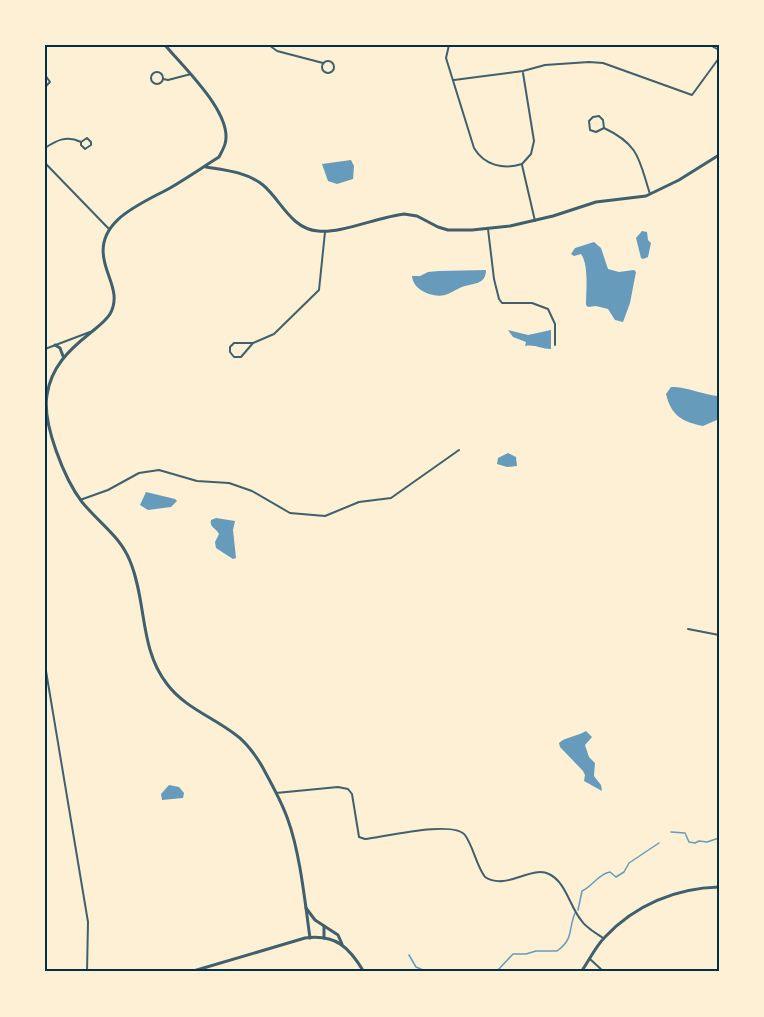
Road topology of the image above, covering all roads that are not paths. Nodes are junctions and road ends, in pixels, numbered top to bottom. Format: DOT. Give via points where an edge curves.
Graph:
graph roads {
  1 [pos="165,45"];
  2 [pos="269,45"];
  3 [pos="449,45"];
  4 [pos="710,45"];
  5 [pos="719,50"];
  6 [pos="719,58"];
  7 [pos="323,63"];
  8 [pos="523,71"];
  9 [pos="191,74"];
  10 [pos="45,75"];
  11 [pos="163,79"];
  12 [pos="454,80"];
  13 [pos="45,87"];
  14 [pos="604,128"];
  15 [pos="81,142"];
  16 [pos="45,148"];
  17 [pos="719,155"];
  18 [pos="45,163"];
  19 [pos="522,164"];
  20 [pos="204,167"];
  21 [pos="650,194"];
  22 [pos="535,221"];
  23 [pos="109,229"];
  24 [pos="488,229"];
  25 [pos="325,232"];
  26 [pos="91,332"];
  27 [pos="253,344"];
  28 [pos="55,345"];
  29 [pos="555,345"];
  30 [pos="45,349"];
  31 [pos="63,356"];
  32 [pos="459,450"];
  33 [pos="81,500"];
  34 [pos="688,629"];
  35 [pos="719,634"];
  36 [pos="45,665"];
  37 [pos="276,793"];
  38 [pos="719,887"];
  39 [pos="306,907"];
  40 [pos="324,926"];
  41 [pos="310,938"];
  42 [pos="324,938"];
  43 [pos="603,938"];
  44 [pos="342,944"];
  45 [pos="590,959"];
  46 [pos="87,972"];
  47 [pos="190,972"];
  48 [pos="364,972"];
  49 [pos="581,972"];
  50 [pos="604,972"];
  1 -- 9 [label="street"];
  2 -- 7 [label="street" via="277,51"];
  3 -- 12 [label="street" via="446,58"];
  4 -- 5 [label="street"];
  6 -- 8 [label="street" via="692,95 603,63 545,65"];
  7 -- 7 [label="street" via="323,71 328,73 334,68 332,62"];
  8 -- 12 [label="street"];
  8 -- 19 [label="street" via="534,141 531,154"];
  9 -- 11 [label="street"];
  9 -- 20 [label="street" via="208,94 226,130 226,143 219,157"];
  10 -- 13 [label="street" via="50,81"];
  11 -- 11 [label="street" via="158,72 150,77 156,84"];
  12 -- 19 [label="street" via="480,159 499,166"];
  14 -- 14 [label="street" via="590,130 589,121 599,116"];
  14 -- 21 [label="street" via="637,152"];
  15 -- 16 [label="street" via="65,138"];
  17 -- 21 [label="street"];
  18 -- 23 [label="street"];
  19 -- 22 [label="street"];
  20 -- 23 [label="street" via="124,214"];
  20 -- 25 [label="street" via="238,172 262,184 298,225"];
  21 -- 22 [label="street" via="587,204"];
  22 -- 24 [label="street"];
  23 -- 26 [label="street" via="103,252 114,305"];
  24 -- 25 [label="street" via="443,229 404,214"];
  24 -- 29 [label="street" via="499,299 502,303 531,303 548,309 555,324"];
  25 -- 27 [label="street" via="319,290 274,334"];
  26 -- 28 [label="street"];
  26 -- 31 [label="street"];
  27 -- 27 [label="street" via="234,343 230,352 241,357"];
  28 -- 30 [label="street"];
  28 -- 31 [label="street"];
  31 -- 33 [label="street" via="48,387 46,416 57,451"];
  32 -- 33 [label="street" via="391,498 355,504 325,516 290,513 229,483 197,481 159,470 139,473"];
  33 -- 37 [label="street" via="124,548 139,588 148,649 165,682 186,704 237,735 261,765"];
  34 -- 35 [label="street"];
  36 -- 46 [label="street" via="88,922"];
  37 -- 39 [label="street" via="288,820"];
  37 -- 43 [label="street" via="348,789 359,837 365,839 442,828 461,831 485,877 502,882 548,873 565,891 580,919"];
  38 -- 43 [label="street" via="683,891 659,899 630,914"];
  39 -- 40 [label="street"];
  39 -- 41 [label="street"];
  40 -- 42 [label="street"];
  40 -- 44 [label="street" via="338,935"];
  41 -- 42 [label="street"];
  41 -- 47 [label="street"];
  42 -- 44 [label="street"];
  43 -- 45 [label="street"];
  44 -- 48 [label="street"];
  45 -- 49 [label="street"];
  45 -- 50 [label="street"];
}
